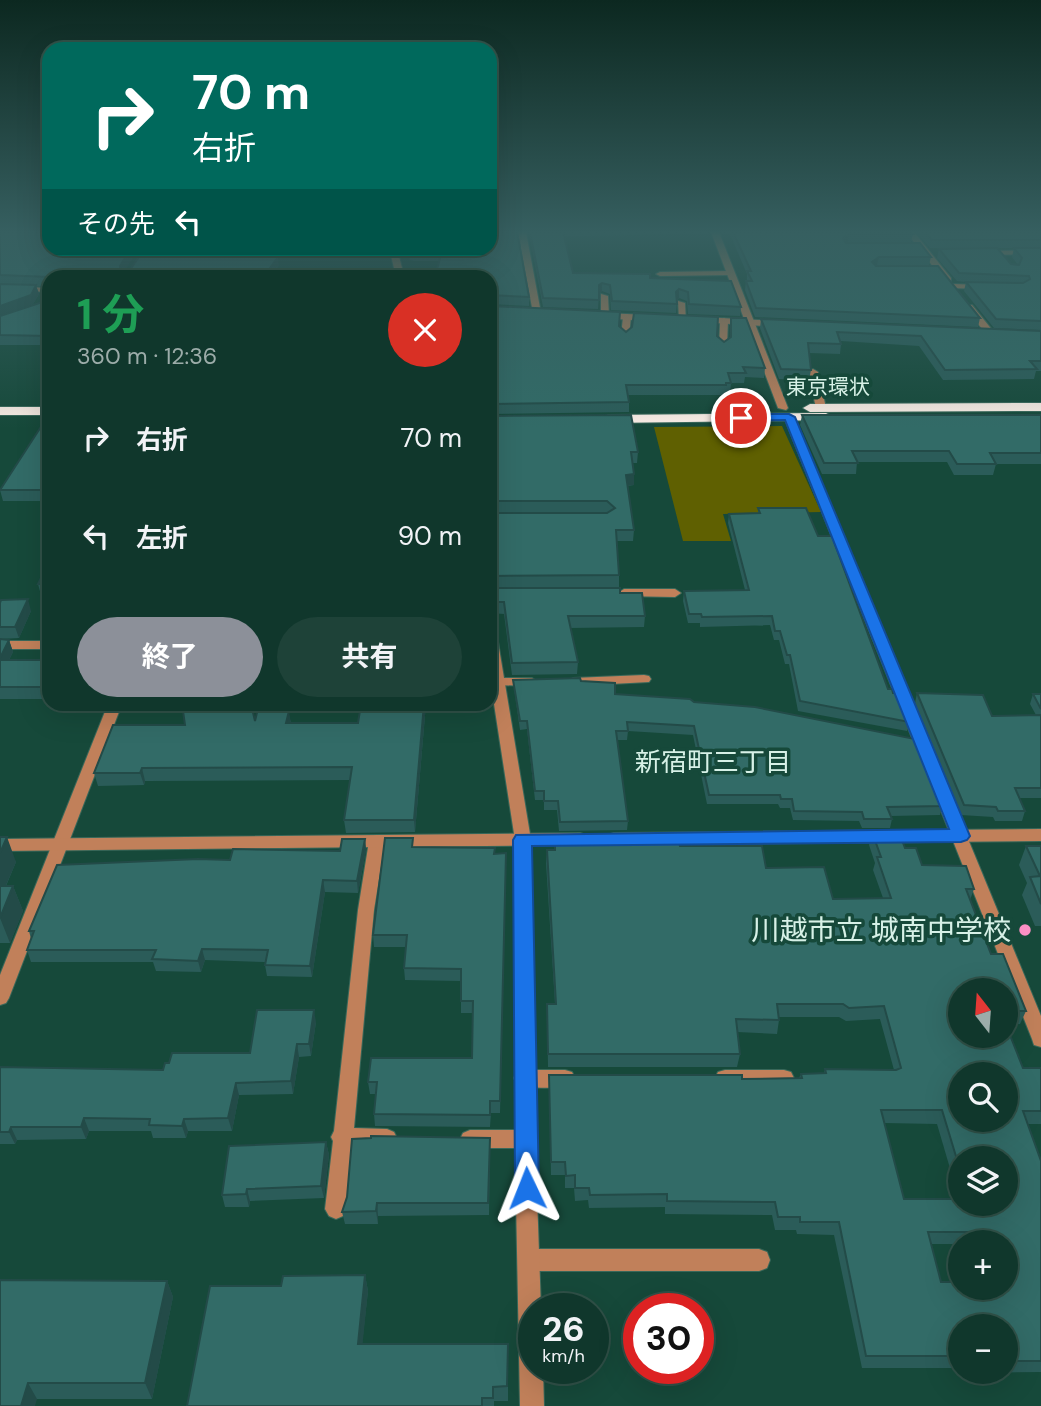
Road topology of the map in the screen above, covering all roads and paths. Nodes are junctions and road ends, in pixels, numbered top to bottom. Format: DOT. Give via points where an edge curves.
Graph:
graph roads {
  1 [pos="534,298"];
  2 [pos="604,298"];
  3 [pos="740,298"];
  4 [pos="962,298"];
  5 [pos="681,303"];
  6 [pos="525,312"];
  7 [pos="537,313"];
  8 [pos="548,313"];
  9 [pos="593,316"];
  10 [pos="605,316"];
  11 [pos="627,317"];
  12 [pos="661,318"];
  13 [pos="672,319"];
  14 [pos="683,320"];
  15 [pos="724,321"];
  16 [pos="750,323"];
  17 [pos="790,324"];
  18 [pos="976,333"];
  19 [pos="990,333"];
  20 [pos="1003,334"];
  21 [pos="625,336"];
  22 [pos="723,346"];
  23 [pos="813,372"];
  24 [pos="1041,407"];
  25 [pos="821,408"];
  26 [pos="0,411"];
  27 [pos="42,411"];
  28 [pos="786,412"];
  29 [pos="596,414"];
  30 [pos="1041,416"];
  31 [pos="0,421"];
  32 [pos="42,421"];
  33 [pos="609,593"];
  34 [pos="675,593"];
  35 [pos="0,645"];
  36 [pos="42,645"];
  37 [pos="497,672"];
  38 [pos="644,679"];
  39 [pos="499,682"];
  40 [pos="113,711"];
  41 [pos="898,737"];
  42 [pos="922,742"];
  43 [pos="1041,835"];
  44 [pos="961,836"];
  45 [pos="523,840"];
  46 [pos="377,841"];
  47 [pos="60,844"];
  48 [pos="0,845"];
  49 [pos="0,998"];
  50 [pos="1041,1039"];
  51 [pos="524,1078"];
  52 [pos="579,1078"];
  53 [pos="702,1078"];
  54 [pos="784,1078"];
  55 [pos="341,1138"];
  56 [pos="407,1138"];
  57 [pos="446,1138"];
  58 [pos="525,1139"];
  59 [pos="336,1209"];
  60 [pos="529,1260"];
  61 [pos="759,1261"];
  62 [pos="532,1406"];
  1 -- 7 [label="street"];
  2 -- 10 [label="street"];
  3 -- 16 [label="street"];
  4 -- 19 [label="street"];
  5 -- 14 [label="street"];
  6 -- 7 [label="street"];
  7 -- 8 [label="street"];
  9 -- 10 [label="street"];
  10 -- 11 [label="street"];
  11 -- 12 [label="street"];
  11 -- 21 [label="street"];
  13 -- 14 [label="street"];
  14 -- 15 [label="street"];
  15 -- 16 [label="street"];
  15 -- 22 [label="street"];
  16 -- 17 [label="street"];
  16 -- 28 [label="street"];
  18 -- 19 [label="street"];
  19 -- 20 [label="street"];
  23 -- 25 [label="street"];
  24 -- 25 [label="highway, 東京環状"];
  25 -- 28 [label="highway, 東京環状"];
  26 -- 27 [label="highway"];
  28 -- 29 [label="highway, 東京環状"];
  28 -- 30 [label="highway, 東京環状"];
  28 -- 42 [label="street"];
  31 -- 32 [label="highway"];
  33 -- 34 [label="street"];
  35 -- 36 [label="street"];
  37 -- 39 [label="street"];
  38 -- 39 [label="street"];
  39 -- 45 [label="street"];
  40 -- 47 [label="street"];
  41 -- 42 [label="street"];
  42 -- 44 [label="street"];
  43 -- 44 [label="street"];
  44 -- 45 [label="street"];
  44 -- 50 [label="street"];
  45 -- 46 [label="street"];
  45 -- 51 [label="street"];
  46 -- 47 [label="street"];
  46 -- 55 [label="street"];
  47 -- 48 [label="street"];
  47 -- 49 [label="street"];
  51 -- 52 [label="street"];
  51 -- 58 [label="street"];
  53 -- 54 [label="street"];
  55 -- 56 [label="street"];
  55 -- 59 [label="street"];
  57 -- 58 [label="street"];
  58 -- 60 [label="street"];
  60 -- 61 [label="street"];
  60 -- 62 [label="street"];
}
